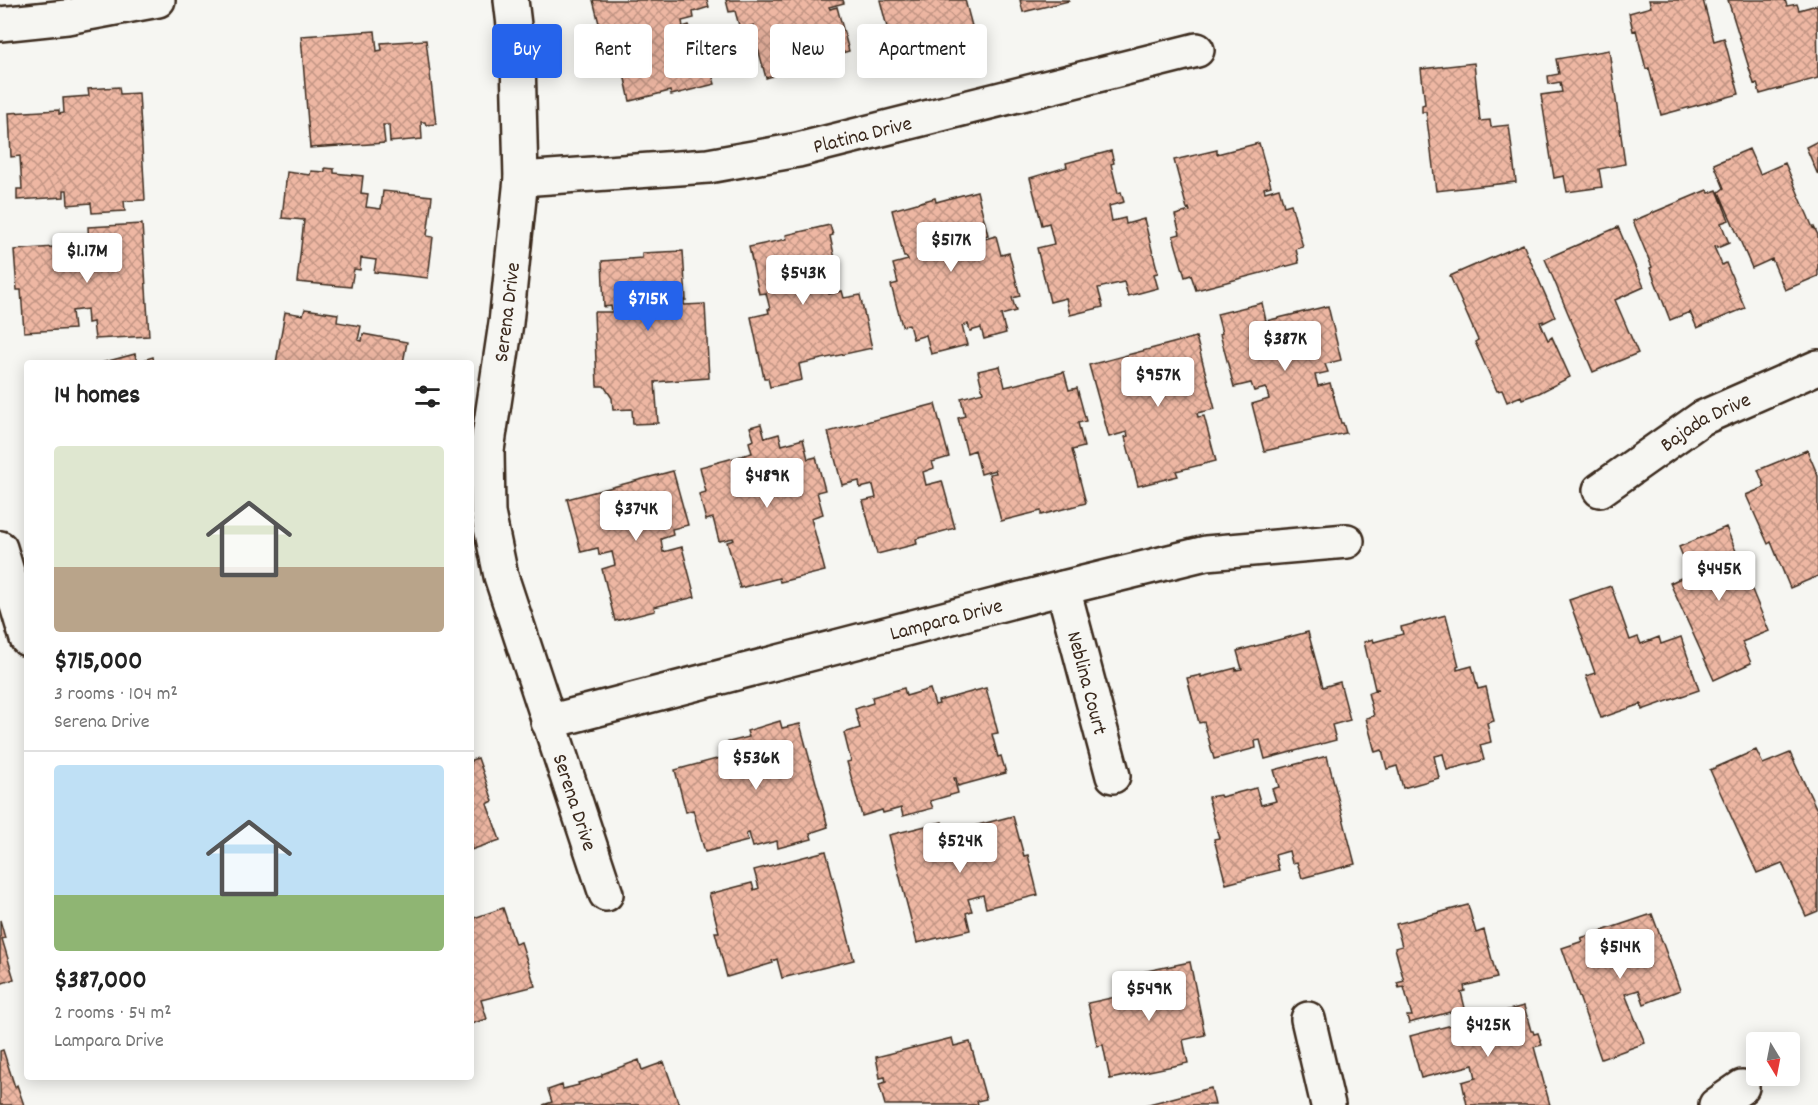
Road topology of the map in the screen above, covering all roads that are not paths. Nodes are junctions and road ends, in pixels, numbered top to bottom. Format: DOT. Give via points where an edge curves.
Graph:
graph roads {
  1 [pos="158,0"];
  2 [pos="511,0"];
  3 [pos="0,24"];
  4 [pos="1197,50"];
  5 [pos="521,179"];
  6 [pos="1818,367"];
  7 [pos="1600,490"];
  8 [pos="1347,541"];
  9 [pos="0,548"];
  10 [pos="1063,588"];
  11 [pos="24,629"];
  12 [pos="548,722"];
  13 [pos="1113,776"];
  14 [pos="606,894"];
  15 [pos="1308,1018"];
  16 [pos="1742,1087"];
  17 [pos="1328,1105"];
  18 [pos="1716,1105"];
  1 -- 3 [label="street" via="67,17"];
  2 -- 5 [label="street, Serena Drive" via="518,59"];
  4 -- 5 [label="street, Platina Drive" via="798,150 708,166"];
  5 -- 12 [label="street, Serena Drive" via="506,323 486,450 488,513 501,576"];
  6 -- 7 [label="street, Bajada Drive" via="1702,418"];
  8 -- 10 [label="street, Lampara Drive" via="1206,553"];
  9 -- 11 [label="street"];
  10 -- 12 [label="street, Lampara Drive"];
  10 -- 13 [label="street, Neblina Court"];
  12 -- 14 [label="street, Serena Drive"];
  15 -- 17 [label="street"];
  16 -- 18 [label="street"];
}
